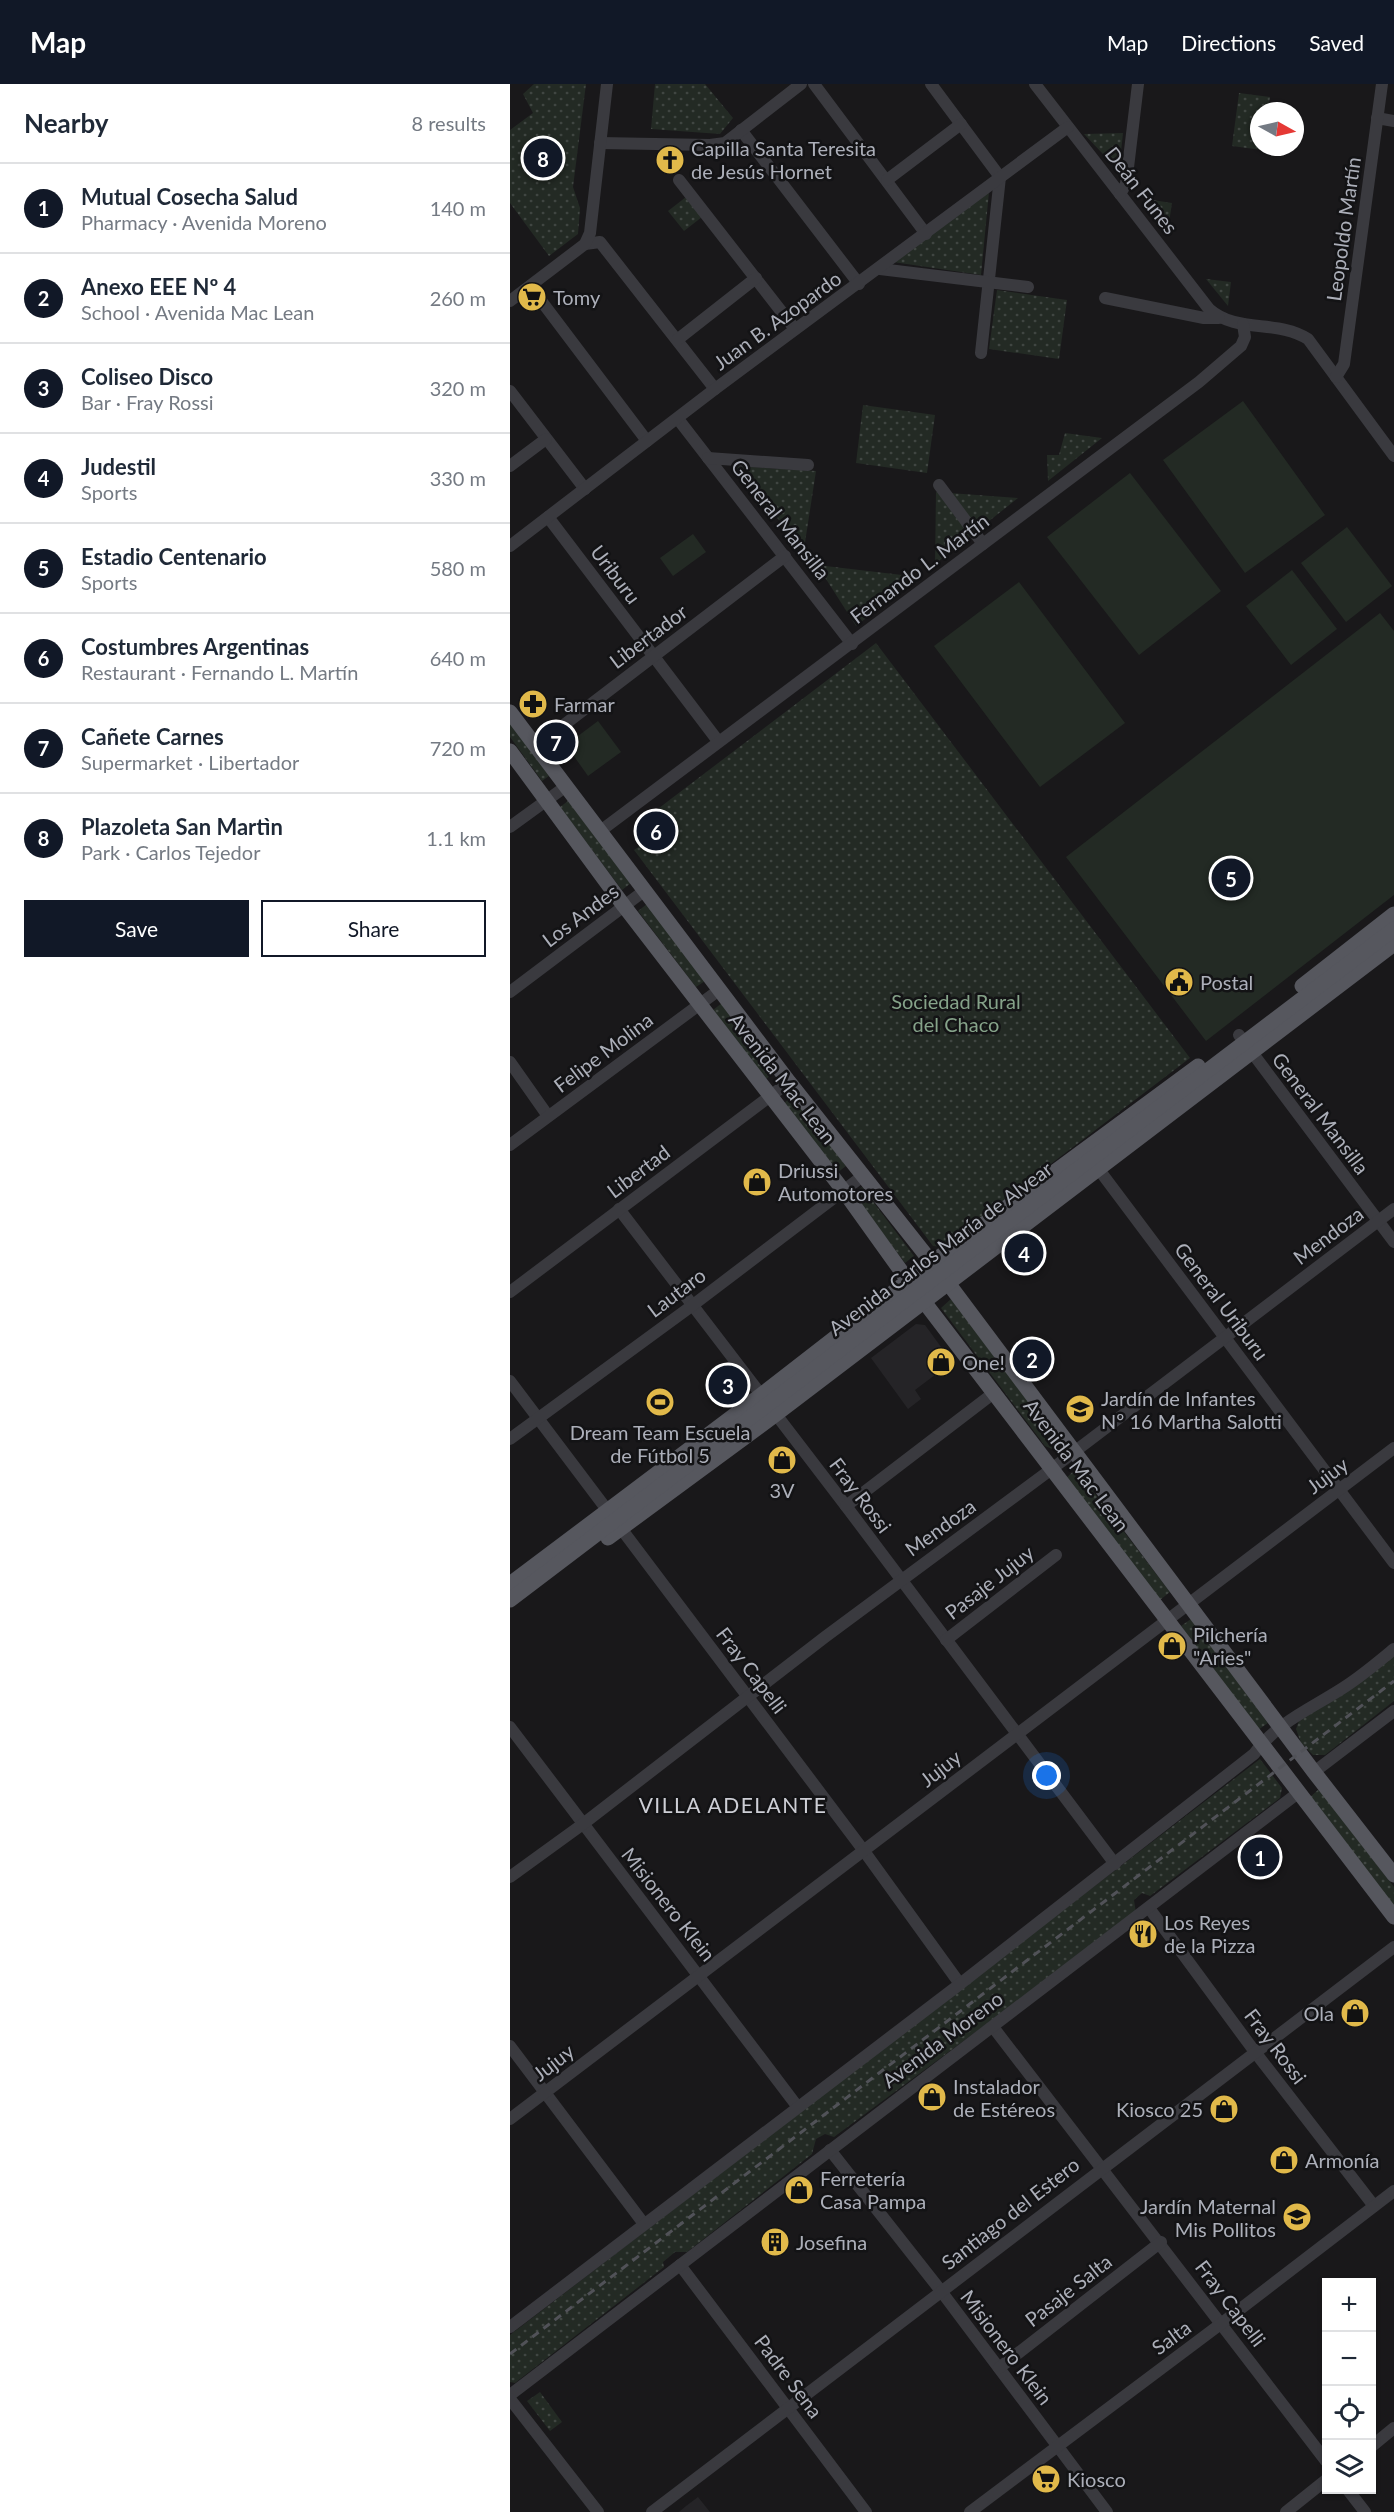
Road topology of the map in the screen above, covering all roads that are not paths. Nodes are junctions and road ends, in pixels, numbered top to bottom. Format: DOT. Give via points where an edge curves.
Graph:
graph roads {
  1 [pos="607,84"];
  2 [pos="801,84"];
  3 [pos="814,84"];
  4 [pos="931,84"];
  5 [pos="1035,84"];
  6 [pos="1138,84"];
  7 [pos="1382,84"];
  8 [pos="1377,118"];
  9 [pos="1394,121"];
  10 [pos="961,124"];
  11 [pos="1068,127"];
  12 [pos="741,130"];
  13 [pos="600,143"];
  14 [pos="1000,177"];
  15 [pos="679,180"];
  16 [pos="887,180"];
  17 [pos="1120,194"];
  18 [pos="926,234"];
  19 [pos="585,244"];
  20 [pos="880,269"];
  21 [pos="756,278"];
  22 [pos="989,282"];
  23 [pos="859,284"];
  24 [pos="530,286"];
  25 [pos="1028,288"];
  26 [pos="1105,298"];
  27 [pos="510,301"];
  28 [pos="1219,318"];
  29 [pos="1243,324"];
  30 [pos="795,329"];
  31 [pos="677,340"];
  32 [pos="981,353"];
  33 [pos="1336,376"];
  34 [pos="715,390"];
  35 [pos="510,391"];
  36 [pos="678,419"];
  37 [pos="546,439"];
  38 [pos="647,441"];
  39 [pos="1394,456"];
  40 [pos="708,458"];
  41 [pos="808,465"];
  42 [pos="510,466"];
  43 [pos="939,485"];
  44 [pos="585,489"];
  45 [pos="548,517"];
  46 [pos="983,544"];
  47 [pos="510,546"];
  48 [pos="785,556"];
  49 [pos="852,644"];
  50 [pos="654,656"];
  51 [pos="510,712"];
  52 [pos="718,741"];
  53 [pos="535,747"];
  54 [pos="510,752"];
  55 [pos="565,787"];
  56 [pos="547,800"];
  57 [pos="510,827"];
  58 [pos="599,832"];
  59 [pos="644,891"];
  60 [pos="624,906"];
  61 [pos="1393,922"];
  62 [pos="1394,944"];
  63 [pos="719,990"];
  64 [pos="510,992"];
  65 [pos="699,1004"];
  66 [pos="1245,1044"];
  67 [pos="510,1062"];
  68 [pos="789,1082"];
  69 [pos="772,1095"];
  70 [pos="548,1116"];
  71 [pos="510,1146"];
  72 [pos="1091,1159"];
  73 [pos="864,1175"];
  74 [pos="843,1190"];
  75 [pos="619,1209"];
  76 [pos="1394,1209"];
  77 [pos="1378,1221"];
  78 [pos="1394,1242"];
  79 [pos="939,1273"];
  80 [pos="917,1291"];
  81 [pos="510,1292"];
  82 [pos="693,1305"];
  83 [pos="1226,1337"];
  84 [pos="510,1382"];
  85 [pos="995,1392"];
  86 [pos="768,1405"];
  87 [pos="538,1418"];
  88 [pos="510,1439"];
  89 [pos="1394,1448"];
  90 [pos="1074,1452"];
  91 [pos="1053,1468"];
  92 [pos="1339,1490"];
  93 [pos="846,1506"];
  94 [pos="614,1520"];
  95 [pos="1056,1555"];
  96 [pos="1394,1563"];
  97 [pos="900,1580"];
  98 [pos="510,1584"];
  99 [pos="510,1600"];
  100 [pos="1190,1605"];
  101 [pos="510,1612"];
  102 [pos="1169,1620"];
  103 [pos="946,1640"];
  104 [pos="1394,1650"];
  105 [pos="748,1697"];
  106 [pos="1394,1710"];
  107 [pos="1281,1726"];
  108 [pos="510,1727"];
  109 [pos="1017,1734"];
  110 [pos="1262,1744"];
  111 [pos="1314,1772"];
  112 [pos="1298,1793"];
  113 [pos="583,1824"];
  114 [pos="864,1851"];
  115 [pos="1115,1864"];
  116 [pos="1394,1875"];
  117 [pos="510,1877"];
  118 [pos="1149,1908"];
  119 [pos="1394,1917"];
  120 [pos="1394,1947"];
  121 [pos="699,1975"];
  122 [pos="960,1984"];
  123 [pos="993,2027"];
  124 [pos="510,2046"];
  125 [pos="1255,2052"];
  126 [pos="545,2092"];
  127 [pos="797,2106"];
  128 [pos="510,2119"];
  129 [pos="830,2150"];
  130 [pos="1102,2167"];
  131 [pos="1394,2191"];
  132 [pos="1374,2206"];
  133 [pos="644,2224"];
  134 [pos="1161,2242"];
  135 [pos="680,2265"];
  136 [pos="941,2291"];
  137 [pos="1222,2324"];
  138 [pos="510,2327"];
  139 [pos="999,2368"];
  140 [pos="510,2397"];
  141 [pos="788,2408"];
  142 [pos="1394,2428"];
  143 [pos="1376,2442"];
  144 [pos="1058,2446"];
  145 [pos="1322,2456"];
  146 [pos="1322,2483"];
  147 [pos="1351,2494"];
  148 [pos="598,2512"];
  149 [pos="652,2512"];
  150 [pos="866,2512"];
  151 [pos="970,2512"];
  152 [pos="1107,2512"];
  153 [pos="1286,2512"];
  154 [pos="1365,2512"];
  1 -- 13 [label="street"];
  2 -- 12 [label="street"];
  3 -- 16 [label="street"];
  4 -- 10 [label="street"];
  5 -- 11 [label="street, Deán Funes"];
  6 -- 17 [label="street" via="1126,184"];
  7 -- 8 [label="street, Leopoldo Martín"];
  8 -- 9 [label="street"];
  8 -- 33 [label="street, Leopoldo Martín" via="1344,364"];
  10 -- 14 [label="street"];
  10 -- 16 [label="street"];
  11 -- 14 [label="street, Juan B. Azopardo"];
  11 -- 17 [label="street, Deán Funes"];
  12 -- 13 [label="street" via="724,143 710,145"];
  12 -- 23 [label="street"];
  13 -- 19 [label="street" via="591,234"];
  14 -- 18 [label="street, Juan B. Azopardo"];
  14 -- 22 [label="street"];
  15 -- 21 [label="street"];
  16 -- 18 [label="street"];
  17 -- 28 [label="street, Deán Funes"];
  18 -- 20 [label="street, Juan B. Azopardo"];
  19 -- 24 [label="street"];
  19 -- 31 [label="street" via="600,242"];
  20 -- 22 [label="street"];
  20 -- 23 [label="street, Juan B. Azopardo"];
  21 -- 30 [label="street"];
  21 -- 31 [label="street"];
  22 -- 25 [label="street"];
  22 -- 32 [label="street"];
  23 -- 30 [label="street, Juan B. Azopardo"];
  24 -- 27 [label="street"];
  24 -- 38 [label="street"];
  26 -- 28 [label="street"];
  28 -- 29 [label="street"];
  29 -- 33 [label="street" via="1299,333"];
  29 -- 46 [label="street, Fernando L. Martín" via="1245,337 1241,346 1199,382"];
  30 -- 34 [label="street, Juan B. Azopardo"];
  31 -- 34 [label="street"];
  33 -- 39 [label="street"];
  34 -- 36 [label="street, Juan B. Azopardo"];
  35 -- 37 [label="street"];
  36 -- 38 [label="street, Juan B. Azopardo"];
  36 -- 40 [label="street, General Mansilla"];
  37 -- 42 [label="street"];
  37 -- 44 [label="street"];
  38 -- 44 [label="street, Juan B. Azopardo"];
  40 -- 41 [label="street"];
  40 -- 48 [label="street, General Mansilla"];
  43 -- 46 [label="street"];
  44 -- 45 [label="street, Juan B. Azopardo"];
  45 -- 47 [label="street, Juan B. Azopardo"];
  45 -- 50 [label="street, Uriburu"];
  46 -- 49 [label="street, Fernando L. Martín"];
  48 -- 49 [label="street, General Mansilla"];
  48 -- 50 [label="street, Libertador"];
  49 -- 52 [label="street, Fernando L. Martín"];
  50 -- 52 [label="street, Uriburu"];
  50 -- 53 [label="street, Libertador"];
  51 -- 53 [label="main road, Avenida Mac Lean"];
  52 -- 58 [label="street, Fernando L. Martín"];
  53 -- 55 [label="main road, Avenida Mac Lean"];
  54 -- 56 [label="main road, Avenida Mac Lean"];
  55 -- 56 [label="street"];
  55 -- 58 [label="main road, Avenida Mac Lean"];
  56 -- 57 [label="street"];
  56 -- 60 [label="main road, Avenida Mac Lean"];
  58 -- 59 [label="main road, Avenida Mac Lean"];
  59 -- 60 [label="street, Los Andes"];
  59 -- 63 [label="main road, Avenida Mac Lean"];
  60 -- 64 [label="street, Los Andes"];
  60 -- 65 [label="main road, Avenida Mac Lean"];
  61 -- 66 [label="main road, Avenida Carlos María de Alvear"];
  62 -- 66 [label="main road, Avenida Carlos María de Alvear"];
  63 -- 65 [label="street, Felipe Molina"];
  63 -- 68 [label="main road, Avenida Mac Lean"];
  65 -- 69 [label="main road, Avenida Mac Lean"];
  65 -- 70 [label="street, Felipe Molina"];
  66 -- 72 [label="main road, Avenida Carlos María de Alvear"];
  66 -- 72 [label="main road, Avenida Carlos María de Alvear"];
  66 -- 77 [label="street, General Mansilla"];
  67 -- 70 [label="street"];
  68 -- 69 [label="street, Libertad"];
  68 -- 73 [label="main road, Avenida Mac Lean"];
  69 -- 74 [label="main road, Avenida Mac Lean"];
  69 -- 75 [label="street, Libertad"];
  70 -- 71 [label="street, Felipe Molina"];
  72 -- 79 [label="main road, Avenida Carlos María de Alvear"];
  72 -- 83 [label="street, General Uriburu"];
  73 -- 74 [label="street, Lautaro"];
  73 -- 79 [label="main road, Avenida Mac Lean"];
  74 -- 80 [label="main road, Avenida Mac Lean"];
  74 -- 82 [label="street, Lautaro"];
  75 -- 81 [label="street, Libertad"];
  75 -- 82 [label="street, Fray Rossi"];
  76 -- 77 [label="street, Mendoza"];
  77 -- 78 [label="street, General Mansilla"];
  77 -- 83 [label="street, Mendoza"];
  79 -- 80 [label="main road, Avenida Carlos María de Alvear"];
  79 -- 90 [label="main road, Avenida Mac Lean"];
  80 -- 85 [label="main road, Avenida Mac Lean"];
  80 -- 86 [label="main road, Avenida Carlos María de Alvear"];
  82 -- 86 [label="street, Fray Rossi"];
  82 -- 87 [label="street, Lautaro"];
  83 -- 90 [label="street, Mendoza"];
  83 -- 92 [label="street, General Uriburu"];
  84 -- 87 [label="street, Fray Capelli"];
  85 -- 91 [label="main road, Avenida Mac Lean"];
  85 -- 93 [label="street"];
  86 -- 93 [label="street, Fray Rossi"];
  86 -- 94 [label="main road, Avenida Carlos María de Alvear"];
  87 -- 88 [label="street, Lautaro"];
  87 -- 94 [label="street, Fray Capelli"];
  89 -- 92 [label="street, Jujuy"];
  90 -- 91 [label="street, Mendoza"];
  90 -- 100 [label="main road, Avenida Mac Lean"];
  91 -- 97 [label="street, Mendoza"];
  91 -- 102 [label="main road, Avenida Mac Lean"];
  92 -- 96 [label="street, General Uriburu"];
  92 -- 100 [label="street, Jujuy"];
  93 -- 97 [label="street, Fray Rossi"];
  94 -- 98 [label="main road, Avenida Carlos María de Alvear"];
  94 -- 99 [label="main road, Avenida Carlos María de Alvear"];
  94 -- 101 [label="main road, Avenida Carlos María de Alvear"];
  94 -- 105 [label="street, Fray Capelli"];
  95 -- 103 [label="street, Pasaje Jujuy"];
  97 -- 103 [label="street, Fray Rossi"];
  97 -- 105 [label="street, Mendoza"];
  100 -- 102 [label="street, Jujuy"];
  100 -- 107 [label="main road, Avenida Mac Lean"];
  102 -- 109 [label="street, Jujuy"];
  102 -- 110 [label="main road, Avenida Mac Lean"];
  103 -- 109 [label="street, Fray Rossi"];
  104 -- 107 [label="street, Avenida Moreno" via="1347,1686"];
  105 -- 113 [label="street, Mendoza"];
  105 -- 114 [label="street, Fray Capelli"];
  106 -- 111 [label="street, Avenida Moreno"];
  107 -- 110 [label="street, Avenida Moreno"];
  107 -- 111 [label="main road, Avenida Mac Lean"];
  108 -- 113 [label="street, Misionero Klein"];
  109 -- 114 [label="street, Jujuy"];
  109 -- 115 [label="street, Fray Rossi"];
  110 -- 112 [label="main road, Avenida Mac Lean"];
  110 -- 115 [label="street, Avenida Moreno"];
  111 -- 112 [label="main road, Avenida Moreno"];
  111 -- 116 [label="main road, Avenida Mac Lean"];
  112 -- 118 [label="street, Avenida Moreno"];
  112 -- 119 [label="main road, Avenida Mac Lean"];
  113 -- 117 [label="street, Mendoza"];
  113 -- 121 [label="street, Misionero Klein"];
  114 -- 121 [label="street, Jujuy"];
  114 -- 122 [label="street, Fray Capelli"];
  115 -- 122 [label="street, Avenida Moreno"];
  118 -- 123 [label="street, Avenida Moreno"];
  118 -- 125 [label="street, Fray Rossi"];
  120 -- 125 [label="street, Santiago del Estero"];
  121 -- 126 [label="street, Jujuy"];
  121 -- 127 [label="street, Misionero Klein"];
  122 -- 127 [label="street, Avenida Moreno"];
  123 -- 129 [label="street, Avenida Moreno"];
  123 -- 130 [label="street, Fray Capelli"];
  124 -- 126 [label="street"];
  125 -- 130 [label="street, Santiago del Estero"];
  125 -- 132 [label="street, Fray Rossi"];
  126 -- 128 [label="street, Jujuy"];
  126 -- 133 [label="street"];
  127 -- 133 [label="street, Avenida Moreno"];
  129 -- 135 [label="street, Avenida Moreno"];
  129 -- 136 [label="street, Misionero Klein"];
  130 -- 134 [label="street, Fray Capelli"];
  130 -- 136 [label="street, Santiago del Estero"];
  131 -- 132 [label="street, Salta"];
  132 -- 137 [label="street, Salta"];
  133 -- 138 [label="street, Avenida Moreno"];
  134 -- 137 [label="street, Fray Capelli"];
  134 -- 139 [label="street, Pasaje Salta"];
  135 -- 140 [label="street, Avenida Moreno"];
  135 -- 141 [label="street, Padre Sena"];
  136 -- 139 [label="street, Misionero Klein"];
  136 -- 141 [label="street, Santiago del Estero"];
  137 -- 144 [label="street, Salta"];
  137 -- 145 [label="street, Fray Capelli"];
  139 -- 144 [label="street, Misionero Klein"];
  140 -- 148 [label="street"];
  141 -- 149 [label="street, Santiago del Estero"];
  141 -- 150 [label="street, Padre Sena"];
  142 -- 143 [label="street"];
  144 -- 151 [label="street, Salta"];
  144 -- 152 [label="street, Misionero Klein"];
  146 -- 153 [label="street"];
  147 -- 154 [label="street"];
}
